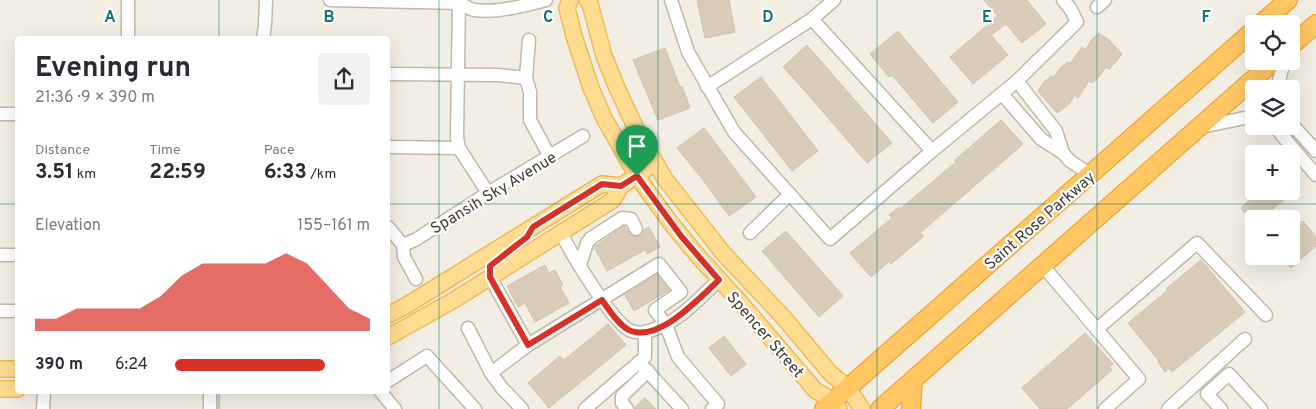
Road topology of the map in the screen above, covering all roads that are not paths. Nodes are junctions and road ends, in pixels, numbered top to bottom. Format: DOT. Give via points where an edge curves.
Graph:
graph roads {
  1 [pos="128,0"];
  2 [pos="266,0"];
  3 [pos="330,0"];
  4 [pos="546,0"];
  5 [pos="570,0"];
  6 [pos="586,0"];
  7 [pos="671,0"];
  8 [pos="834,0"];
  9 [pos="1063,0"];
  10 [pos="1288,0"];
  11 [pos="461,1"];
  12 [pos="512,3"];
  13 [pos="1271,15"];
  14 [pos="812,19"];
  15 [pos="1316,24"];
  16 [pos="128,36"];
  17 [pos="263,36"];
  18 [pos="1245,38"];
  19 [pos="1300,38"];
  20 [pos="529,40"];
  21 [pos="1264,70"];
  22 [pos="390,74"];
  23 [pos="458,75"];
  24 [pos="526,78"];
  25 [pos="1017,81"];
  26 [pos="707,86"];
  27 [pos="1002,94"];
  28 [pos="0,114"];
  29 [pos="15,114"];
  30 [pos="1245,118"];
  31 [pos="1201,127"];
  32 [pos="1300,133"];
  33 [pos="1282,135"];
  34 [pos="583,136"];
  35 [pos="390,147"];
  36 [pos="459,148"];
  37 [pos="1316,150"];
  38 [pos="932,151"];
  39 [pos="1063,153"];
  40 [pos="549,155"];
  41 [pos="646,170"];
  42 [pos="1090,174"];
  43 [pos="1316,175"];
  44 [pos="621,186"];
  45 [pos="488,193"];
  46 [pos="790,194"];
  47 [pos="533,227"];
  48 [pos="390,229"];
  49 [pos="636,229"];
  50 [pos="561,233"];
  51 [pos="750,233"];
  52 [pos="403,245"];
  53 [pos="0,255"];
  54 [pos="15,255"];
  55 [pos="580,265"];
  56 [pos="1043,266"];
  57 [pos="490,277"];
  58 [pos="416,279"];
  59 [pos="719,280"];
  60 [pos="602,300"];
  61 [pos="438,310"];
  62 [pos="0,311"];
  63 [pos="15,311"];
  64 [pos="390,314"];
  65 [pos="1266,315"];
  66 [pos="390,325"];
  67 [pos="666,325"];
  68 [pos="468,328"];
  69 [pos="1097,329"];
  70 [pos="645,332"];
  71 [pos="390,336"];
  72 [pos="1245,339"];
  73 [pos="528,345"];
  74 [pos="643,366"];
  75 [pos="0,369"];
  76 [pos="15,369"];
  77 [pos="491,373"];
  78 [pos="390,380"];
  79 [pos="913,380"];
  80 [pos="848,388"];
  81 [pos="0,389"];
  82 [pos="15,389"];
  83 [pos="44,394"];
  84 [pos="210,394"];
  85 [pos="382,394"];
  86 [pos="832,406"];
  87 [pos="1112,407"];
  88 [pos="43,409"];
  89 [pos="210,409"];
  90 [pos="395,409"];
  91 [pos="475,409"];
  92 [pos="522,409"];
  93 [pos="585,409"];
  94 [pos="627,409"];
  95 [pos="682,409"];
  96 [pos="712,409"];
  97 [pos="862,409"];
  98 [pos="880,409"];
  99 [pos="911,409"];
  100 [pos="1168,409"];
  101 [pos="1221,409"];
  102 [pos="1261,409"];
  1 -- 16 [label="street"];
  2 -- 17 [label="street"];
  3 -- 11 [label="street"];
  4 -- 12 [label="street"];
  5 -- 41 [label="main road, Spencer Street" via="567,8 591,88 608,125"];
  6 -- 41 [label="main road, Spencer Street" via="590,4 604,56 637,131"];
  7 -- 26 [label="street" via="688,52"];
  8 -- 14 [label="street"];
  9 -- 25 [label="street" via="1077,22"];
  10 -- 13 [label="highway"];
  11 -- 12 [label="street" via="472,10 496,10"];
  11 -- 23 [label="street"];
  14 -- 26 [label="street"];
  14 -- 38 [label="street"];
  15 -- 19 [label="highway"];
  18 -- 42 [label="highway, Saint Rose Parkway"];
  20 -- 24 [label="street"];
  21 -- 31 [label="highway"];
  22 -- 23 [label="street"];
  23 -- 24 [label="street"];
  23 -- 36 [label="street"];
  24 -- 40 [label="street" via="530,92 530,120"];
  25 -- 27 [label="street"];
  25 -- 39 [label="street" via="1056,130"];
  26 -- 46 [label="street" via="734,132"];
  27 -- 38 [label="street"];
  27 -- 39 [label="street" via="1041,139"];
  28 -- 29 [label="street"];
  30 -- 31 [label="street"];
  31 -- 56 [label="highway"];
  32 -- 37 [label="street"];
  33 -- 43 [label="street"];
  34 -- 40 [label="street, Spansih Sky Avenue"];
  35 -- 36 [label="street"];
  36 -- 45 [label="street"];
  38 -- 46 [label="street" via="830,239"];
  39 -- 42 [label="street"];
  40 -- 45 [label="street, Spansih Sky Avenue"];
  41 -- 44 [label="main road"];
  41 -- 59 [label="main road, Spencer Street" via="681,236"];
  41 -- 80 [label="main road, Spencer Street" via="687,209 830,373"];
  42 -- 80 [label="highway, Saint Rose Parkway"];
  44 -- 47 [label="main road" via="602,184"];
  44 -- 50 [label="main road" via="612,200"];
  45 -- 52 [label="street, Spansih Sky Avenue"];
  46 -- 51 [label="street"];
  47 -- 57 [label="main road" via="527,237 490,266"];
  47 -- 64 [label="main road"];
  48 -- 52 [label="street"];
  49 -- 55 [label="street" via="631,219 622,218 591,238"];
  50 -- 55 [label="street"];
  50 -- 57 [label="main road"];
  52 -- 58 [label="street" via="404,258"];
  53 -- 54 [label="street"];
  55 -- 60 [label="street"];
  56 -- 69 [label="street"];
  56 -- 79 [label="highway"];
  57 -- 61 [label="main road"];
  57 -- 73 [label="street"];
  59 -- 67 [label="street"];
  59 -- 86 [label="main road, Spencer Street"];
  60 -- 67 [label="street" via="659,264 681,292 654,310"];
  60 -- 70 [label="street" via="630,330"];
  60 -- 73 [label="street"];
  61 -- 66 [label="main road" via="422,311"];
  61 -- 71 [label="main road"];
  62 -- 63 [label="street"];
  65 -- 69 [label="street" via="1197,243"];
  67 -- 70 [label="street"];
  67 -- 96 [label="street" via="678,357 718,404"];
  68 -- 77 [label="street"];
  69 -- 87 [label="street" via="1139,379"];
  70 -- 74 [label="street"];
  72 -- 100 [label="street"];
  73 -- 77 [label="street"];
  74 -- 93 [label="street"];
  74 -- 94 [label="street" via="622,396 622,404"];
  74 -- 95 [label="street"];
  75 -- 76 [label="main road"];
  77 -- 92 [label="street"];
  78 -- 91 [label="street" via="427,356"];
  79 -- 98 [label="highway"];
  79 -- 99 [label="highway"];
  80 -- 86 [label="highway, Saint Rose Parkway"];
  80 -- 97 [label="main road, Spencer Street"];
  81 -- 82 [label="main road"];
  83 -- 88 [label="street"];
  84 -- 89 [label="street"];
  85 -- 90 [label="street"];
  101 -- 102 [label="street" via="1207,394 1229,374"];
}
